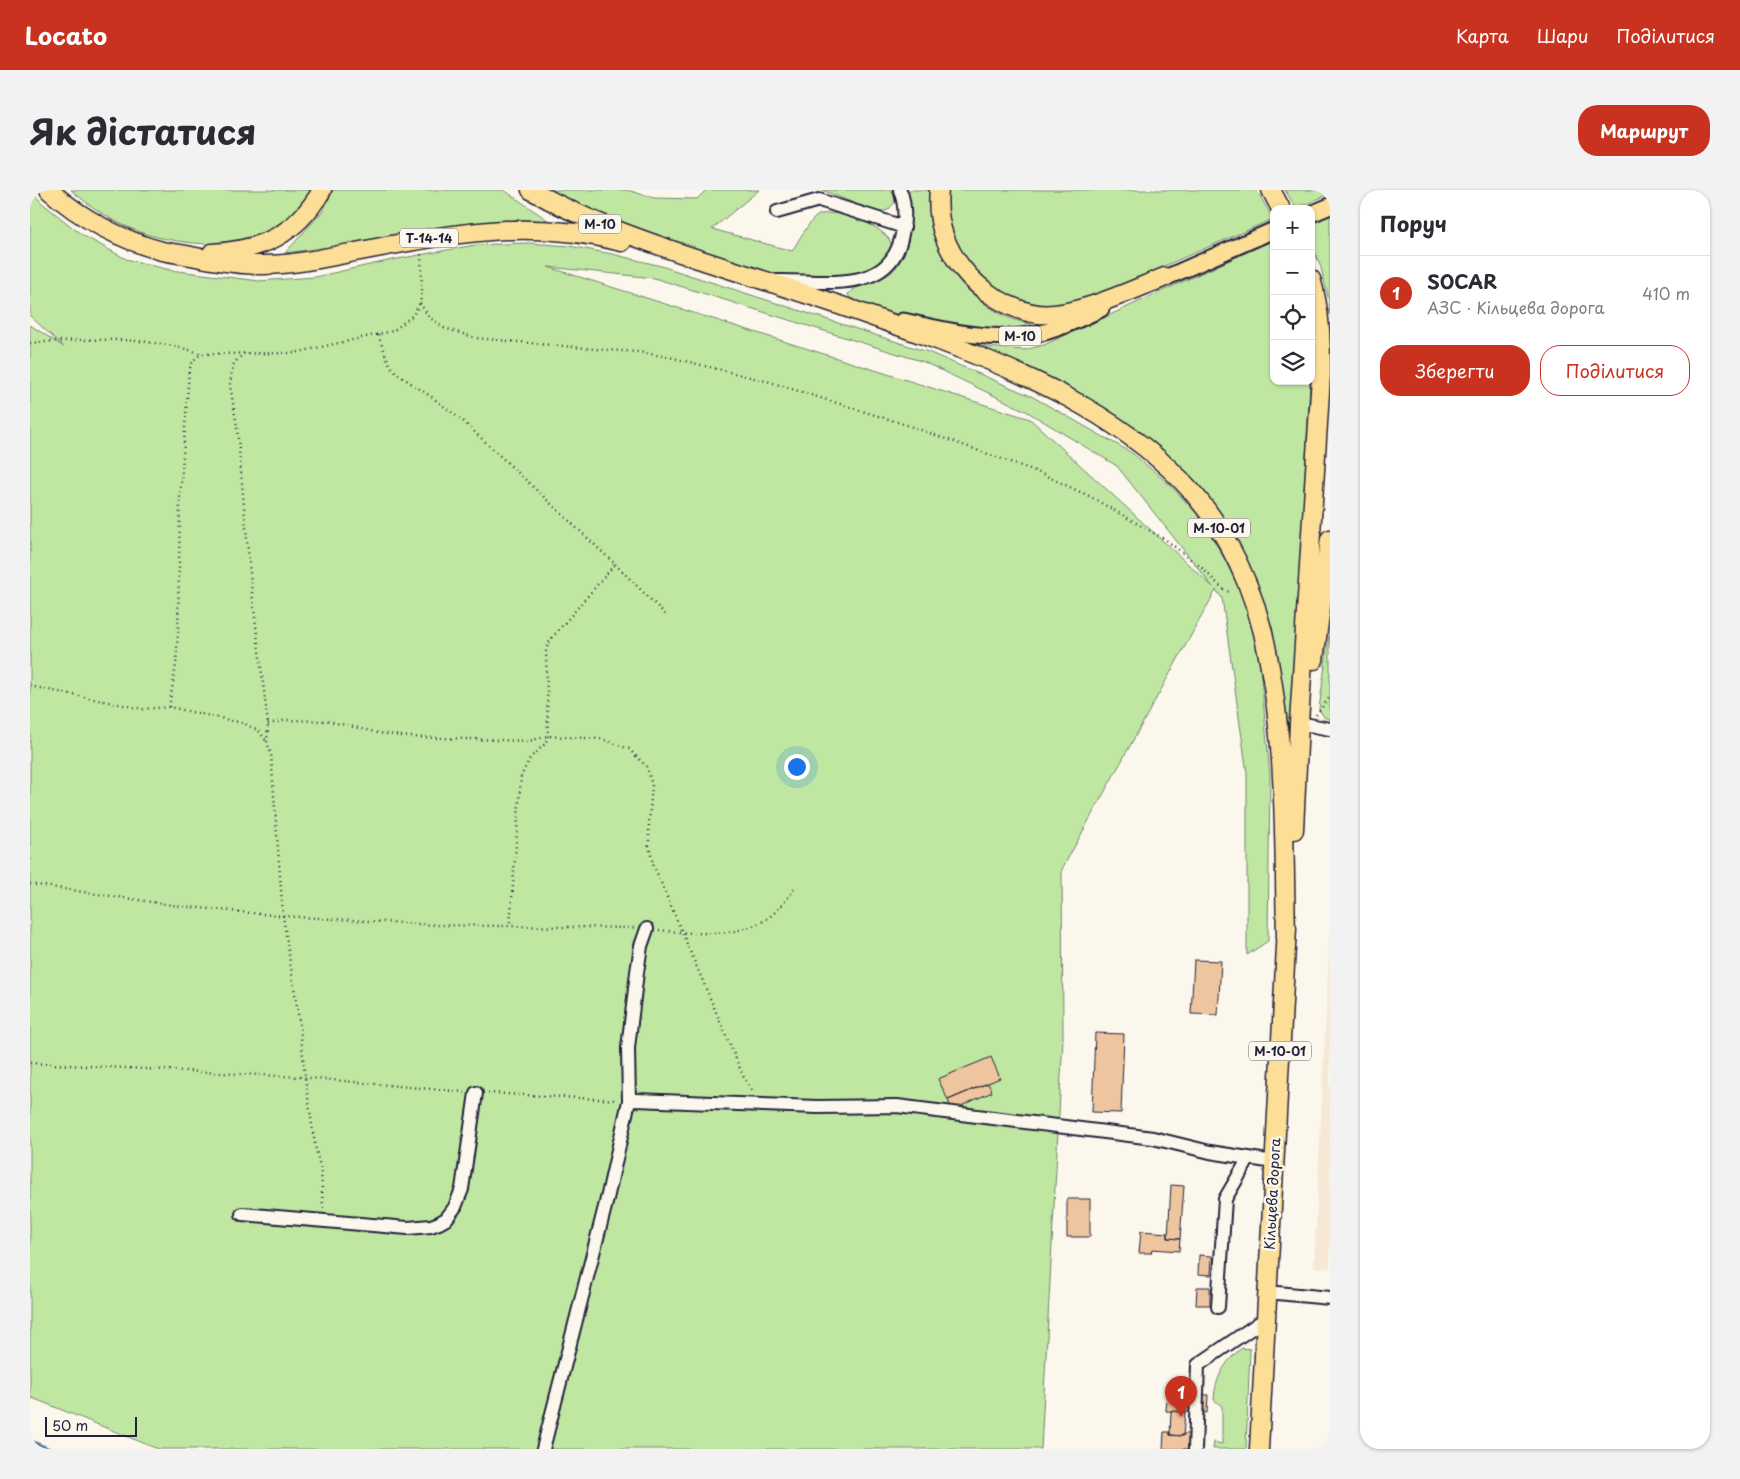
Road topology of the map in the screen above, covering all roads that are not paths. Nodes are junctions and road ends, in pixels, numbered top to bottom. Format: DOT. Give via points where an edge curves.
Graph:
graph roads {
  1 [pos="50,190"];
  2 [pos="322,190"];
  3 [pos="531,190"];
  4 [pos="900,190"];
  5 [pos="939,190"];
  6 [pos="1330,206"];
  7 [pos="777,212"];
  8 [pos="1315,212"];
  9 [pos="904,227"];
  10 [pos="1270,232"];
  11 [pos="672,250"];
  12 [pos="188,255"];
  13 [pos="1165,277"];
  14 [pos="766,282"];
  15 [pos="1314,295"];
  16 [pos="865,313"];
  17 [pos="1330,538"];
  18 [pos="1306,725"];
  19 [pos="1330,729"];
  20 [pos="648,929"];
  21 [pos="1286,939"];
  22 [pos="476,1093"];
  23 [pos="629,1101"];
  24 [pos="1249,1158"];
  25 [pos="1274,1162"];
  26 [pos="242,1214"];
  27 [pos="1267,1292"];
  28 [pos="1330,1298"];
  29 [pos="1218,1307"];
  30 [pos="1265,1319"];
  31 [pos="543,1449"];
  32 [pos="1195,1449"];
  33 [pos="1258,1449"];
  1 -- 12 [label="highway, Т-14-14" via="88,219 126,238 161,251"];
  2 -- 12 [label="highway, Т-14-14" via="304,215 284,234 266,243 224,253"];
  3 -- 11 [label="highway, М-10" via="575,213"];
  4 -- 9 [label="street"];
  5 -- 13 [label="highway" via="942,234 954,256 968,275 1003,303 1039,314 1071,311"];
  6 -- 8 [label="main road"];
  7 -- 9 [label="street" via="819,200"];
  9 -- 14 [label="street" via="896,255 869,277 843,282"];
  10 -- 13 [label="main road, М-10"];
  11 -- 12 [label="highway, Т-14-14" via="657,250 570,232 523,228 420,239 307,261 263,265 221,262"];
  11 -- 14 [label="highway, М-10"];
  13 -- 16 [label="main road, М-10" via="1073,322 1030,335 963,333"];
  14 -- 16 [label="highway, М-10"];
  15 -- 18 [label="highway, М-10-01" via="1321,336 1321,376"];
  16 -- 21 [label="highway, М-10-01" via="1064,394 1147,449 1183,481 1219,529 1238,562 1252,597 1268,655 1282,759"];
  17 -- 18 [label="highway, М-10-01"];
  18 -- 19 [label="street"];
  18 -- 21 [label="highway, М-10-01" via="1297,790"];
  20 -- 23 [label="street" via="638,963 628,1048"];
  21 -- 25 [label="highway, Кільцева дорога / М-10-01"];
  22 -- 26 [label="street" via="462,1189 446,1219 431,1226 408,1228"];
  23 -- 24 [label="street" via="897,1106 1153,1138"];
  23 -- 31 [label="street"];
  24 -- 25 [label="street"];
  24 -- 29 [label="street" via="1225,1199"];
  25 -- 27 [label="highway, Кільцева дорога / М-10-01"];
  27 -- 28 [label="street"];
  27 -- 30 [label="highway, Кільцева дорога / М-10-01"];
  30 -- 32 [label="street" via="1198,1365"];
  30 -- 33 [label="highway, Кільцева дорога / М-10-01"];
}
